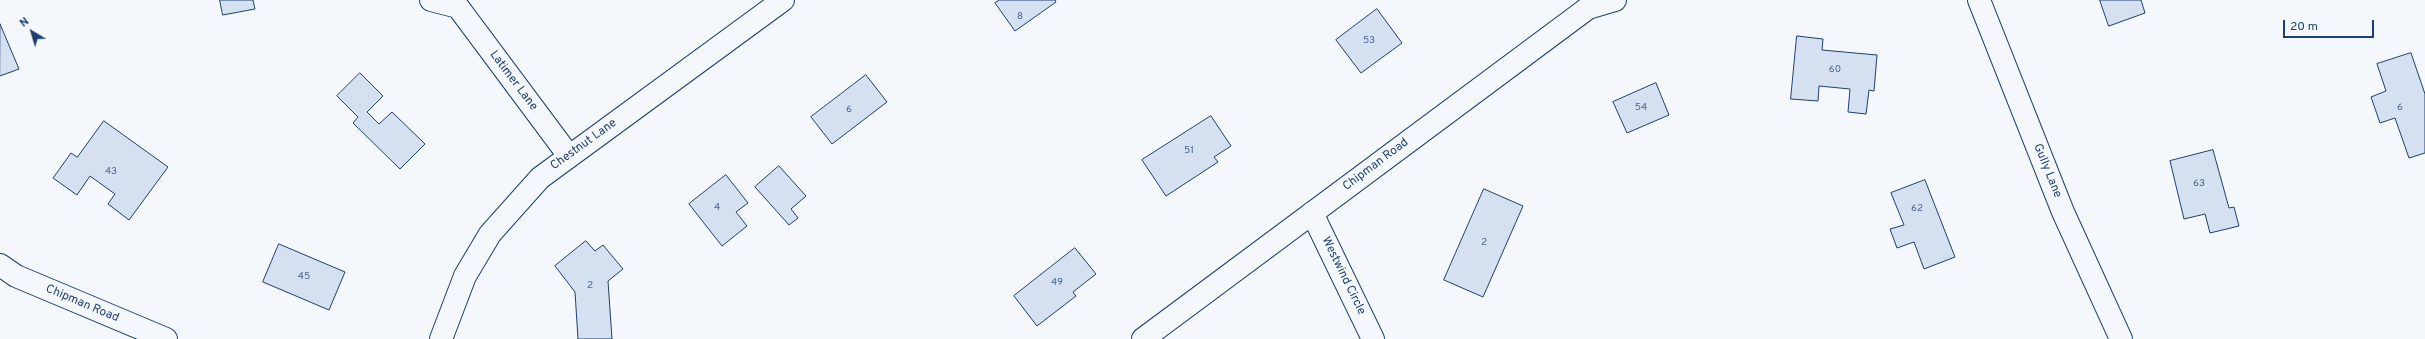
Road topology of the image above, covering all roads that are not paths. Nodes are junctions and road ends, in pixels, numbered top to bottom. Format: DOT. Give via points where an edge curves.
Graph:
graph roads {
  1 [pos="431,0"];
  2 [pos="783,0"];
  3 [pos="1615,0"];
  4 [pos="1979,0"];
  5 [pos="459,3"];
  6 [pos="569,156"];
  7 [pos="1312,213"];
  8 [pos="0,265"];
  9 [pos="166,339"];
  10 [pos="441,339"];
  11 [pos="1143,339"];
  12 [pos="1373,339"];
  13 [pos="2121,339"];
  1 -- 5 [label="street, Latimer Lane"];
  2 -- 6 [label="street, Chestnut Lane"];
  3 -- 7 [label="street, Chipman Road" via="1588,8"];
  4 -- 13 [label="street, Gully Lane" via="2063,212"];
  5 -- 6 [label="street, Latimer Lane"];
  6 -- 10 [label="street, Chestnut Lane" via="540,178 490,234 464,276"];
  7 -- 11 [label="street, Chipman Road"];
  7 -- 12 [label="street, Westwind Circle"];
  8 -- 9 [label="street, Chipman Road" via="16,276"];
}
